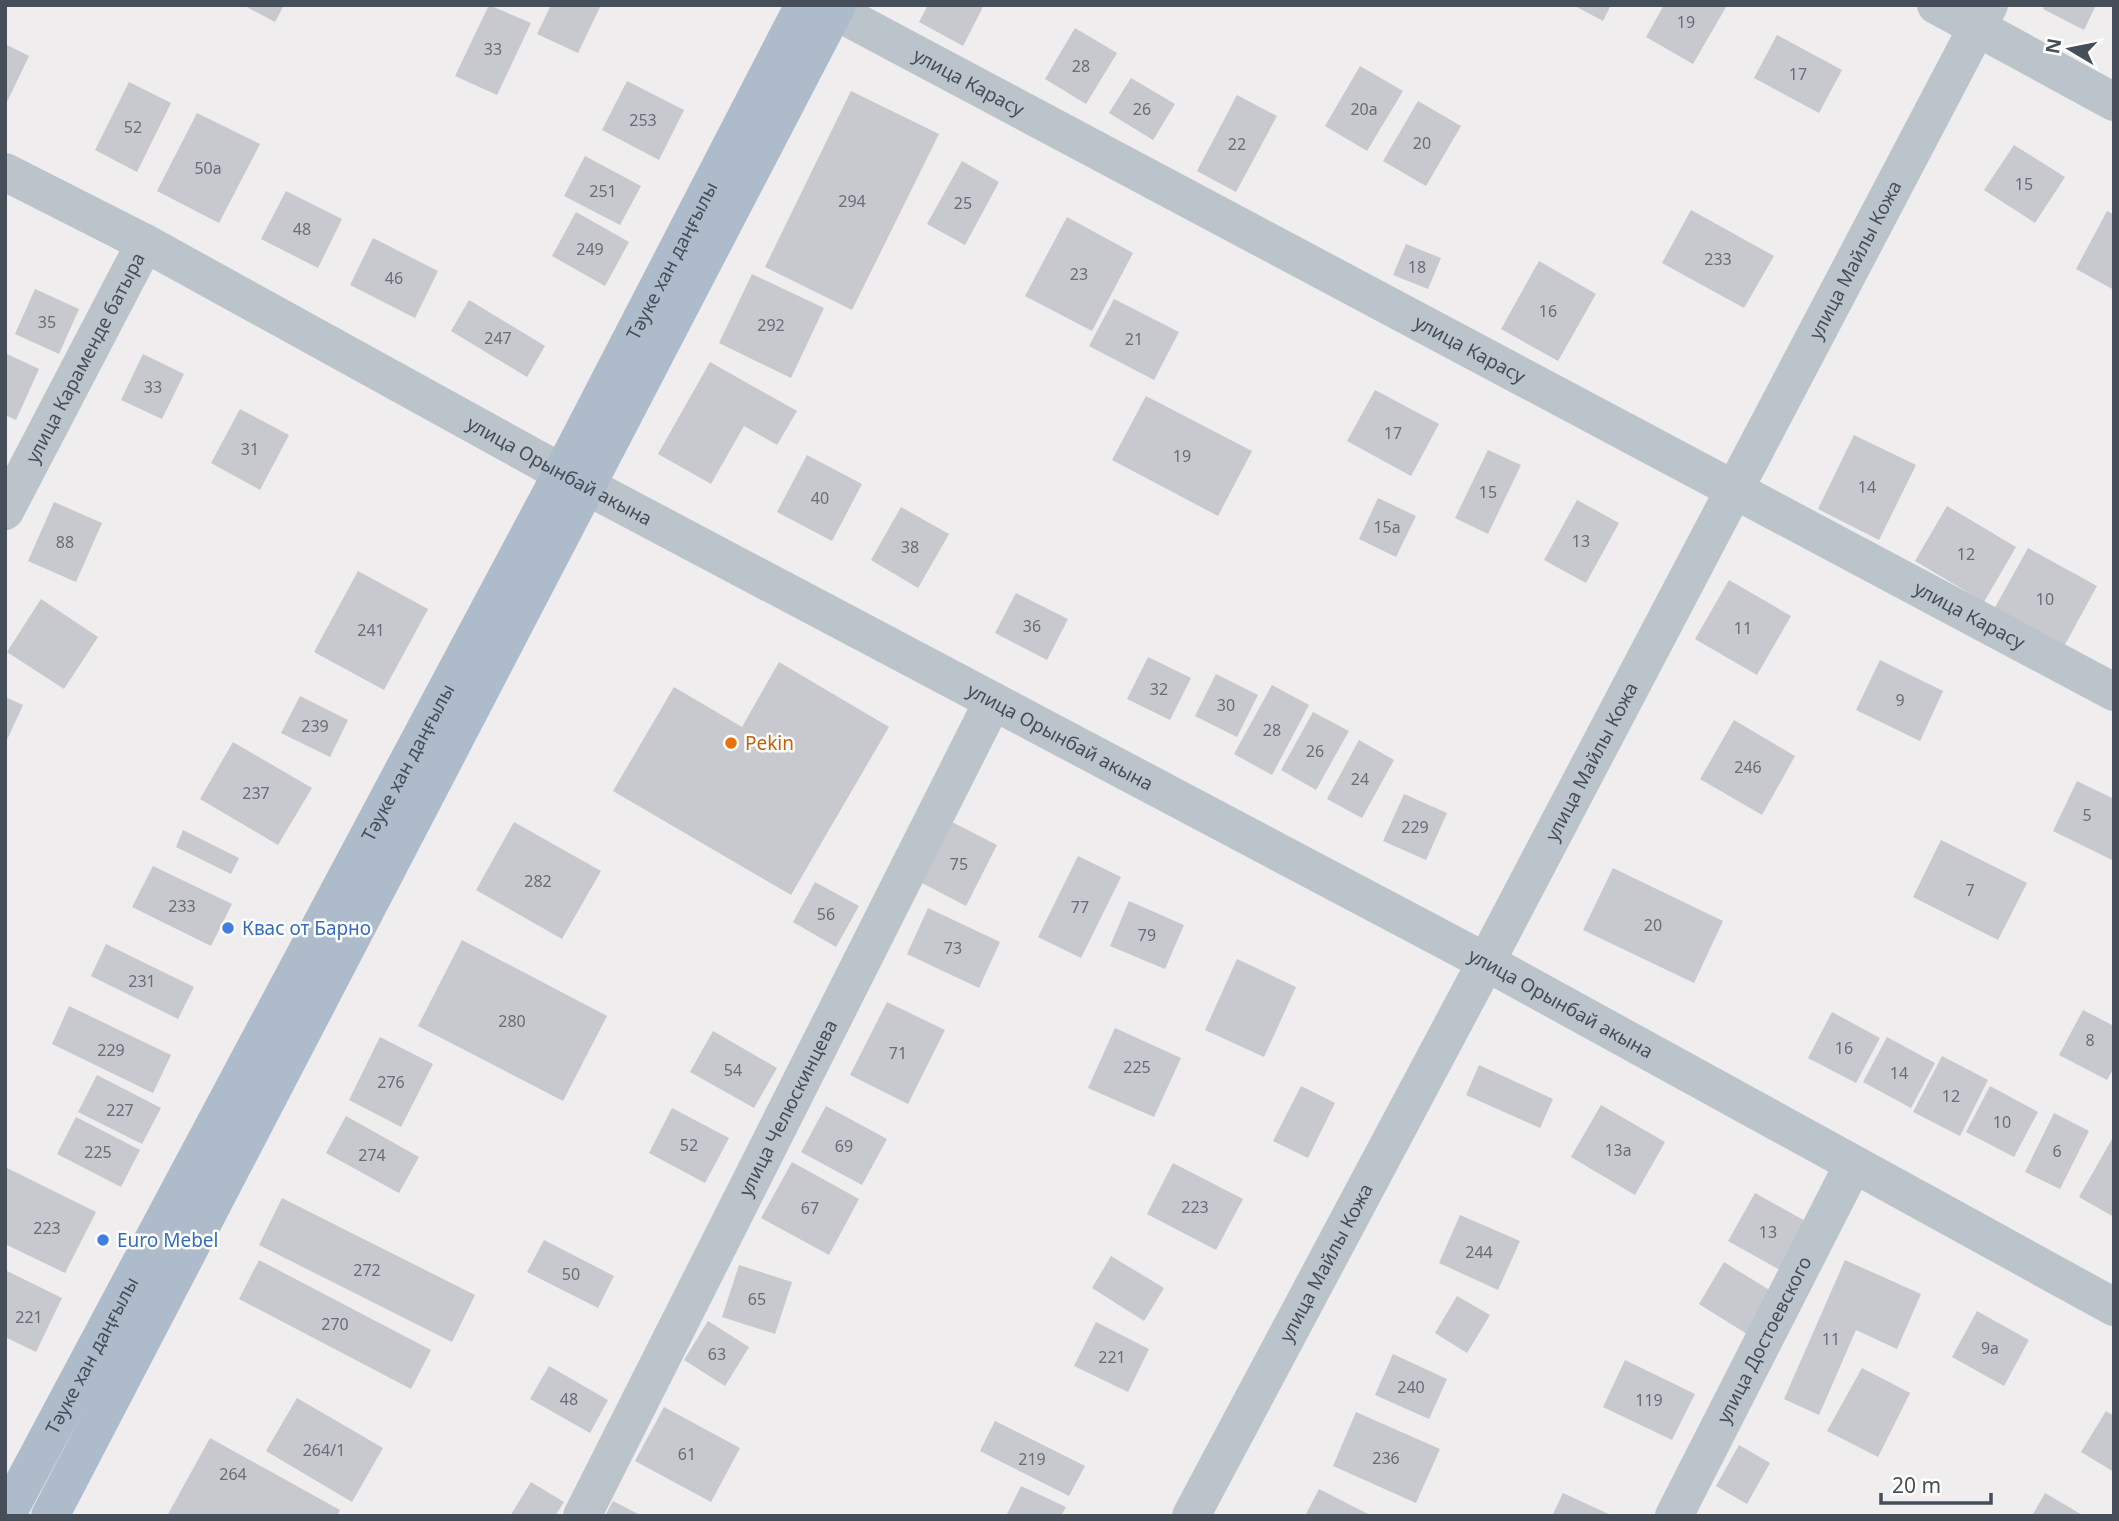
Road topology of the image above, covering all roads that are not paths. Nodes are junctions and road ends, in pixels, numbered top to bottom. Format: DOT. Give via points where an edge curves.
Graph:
graph roads {
  1 [pos="1936,5"];
  2 [pos="825,7"];
  3 [pos="1983,16"];
  4 [pos="2114,102"];
  5 [pos="5,172"];
  6 [pos="145,243"];
  7 [pos="574,479"];
  8 [pos="1734,489"];
  9 [pos="5,511"];
  10 [pos="2114,692"];
  11 [pos="993,701"];
  12 [pos="1486,962"];
  13 [pos="1853,1165"];
  14 [pos="2114,1307"];
  15 [pos="6,1516"];
  16 [pos="50,1516"];
  17 [pos="582,1516"];
  18 [pos="1191,1516"];
  19 [pos="1674,1516"];
  1 -- 3 [label="street"];
  2 -- 7 [label="main road, Тәуке хан даңғылы"];
  2 -- 8 [label="street, улица Карасу"];
  3 -- 4 [label="street"];
  3 -- 8 [label="street, улица Майлы Кожа"];
  5 -- 6 [label="street, улица Орынбай акына"];
  6 -- 7 [label="street, улица Орынбай акына"];
  6 -- 9 [label="street, улица Караменде батыра"];
  7 -- 11 [label="street, улица Орынбай акына"];
  7 -- 15 [label="main road, Тәуке хан даңғылы"];
  7 -- 16 [label="main road, Тәуке хан даңғылы"];
  8 -- 10 [label="street, улица Карасу"];
  8 -- 12 [label="street, улица Майлы Кожа"];
  11 -- 12 [label="street, улица Орынбай акына"];
  11 -- 17 [label="street, улица Челюскинцева"];
  12 -- 13 [label="street, улица Орынбай акына"];
  12 -- 18 [label="street, улица Майлы Кожа"];
  13 -- 14 [label="street, улица Орынбай акына"];
  13 -- 19 [label="street, улица Достоевского"];
}
